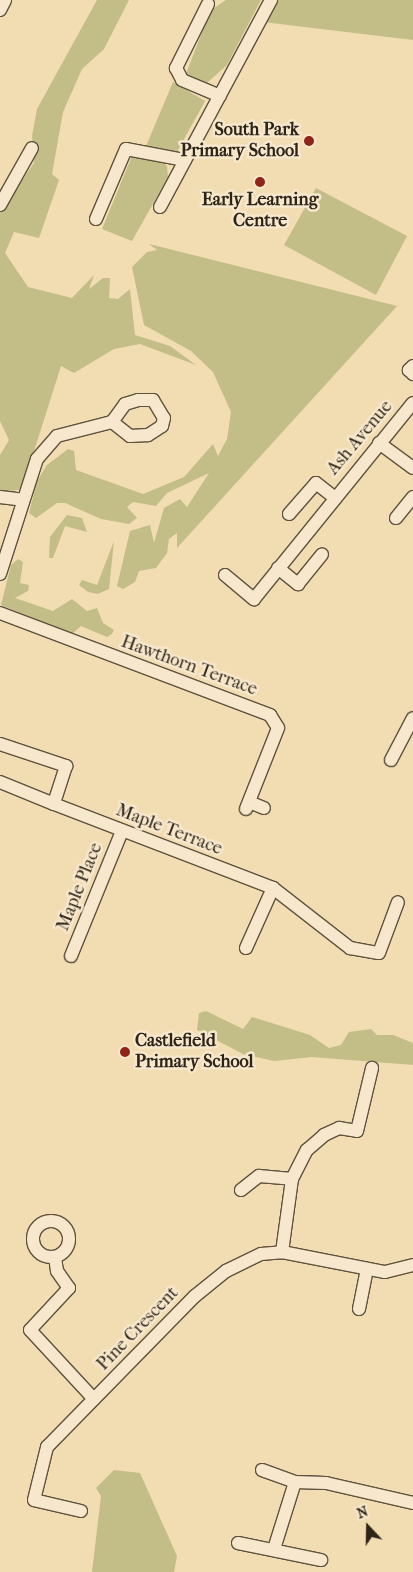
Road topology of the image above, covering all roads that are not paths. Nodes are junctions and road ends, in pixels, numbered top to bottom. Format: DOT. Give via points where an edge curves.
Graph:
graph roads {
  1 [pos="5,0"];
  2 [pos="271,0"];
  3 [pos="208,4"];
  4 [pos="0,10"];
  5 [pos="220,96"];
  6 [pos="32,148"];
  7 [pos="185,160"];
  8 [pos="0,205"];
  9 [pos="160,207"];
  10 [pos="96,219"];
  11 [pos="413,366"];
  12 [pos="413,374"];
  13 [pos="413,402"];
  14 [pos="112,422"];
  15 [pos="379,443"];
  16 [pos="413,468"];
  17 [pos="334,496"];
  18 [pos="0,497"];
  19 [pos="413,497"];
  20 [pos="23,500"];
  21 [pos="289,514"];
  22 [pos="396,518"];
  23 [pos="322,554"];
  24 [pos="278,568"];
  25 [pos="0,574"];
  26 [pos="225,575"];
  27 [pos="0,613"];
  28 [pos="413,718"];
  29 [pos="0,744"];
  30 [pos="391,760"];
  31 [pos="0,782"];
  32 [pos="54,804"];
  33 [pos="264,808"];
  34 [pos="122,831"];
  35 [pos="273,888"];
  36 [pos="398,902"];
  37 [pos="246,948"];
  38 [pos="71,956"];
  39 [pos="372,1068"];
  40 [pos="292,1179"];
  41 [pos="241,1190"];
  42 [pos="282,1252"];
  43 [pos="55,1257"];
  44 [pos="413,1265"];
  45 [pos="367,1269"];
  46 [pos="359,1309"];
  47 [pos="94,1399"];
  48 [pos="262,1470"];
  49 [pos="295,1482"];
  50 [pos="413,1503"];
  51 [pos="81,1511"];
  52 [pos="238,1543"];
  53 [pos="274,1549"];
  54 [pos="321,1560"];
  1 -- 4 [label="street"];
  2 -- 5 [label="street"];
  3 -- 5 [label="street" via="176,68 182,80"];
  5 -- 7 [label="street"];
  6 -- 8 [label="street"];
  7 -- 9 [label="street"];
  7 -- 10 [label="street" via="126,149"];
  11 -- 12 [label="street" via="409,370"];
  13 -- 15 [label="street, Ash Avenue"];
  14 -- 20 [label="street" via="57,436 36,458"];
  15 -- 16 [label="street"];
  15 -- 17 [label="street, Ash Avenue"];
  17 -- 21 [label="street, Ash Avenue" via="316,483"];
  17 -- 24 [label="street, Ash Avenue"];
  18 -- 20 [label="street"];
  19 -- 22 [label="street"];
  20 -- 25 [label="street"];
  23 -- 24 [label="street" via="298,584"];
  24 -- 26 [label="street, Ash Avenue" via="251,603"];
  27 -- 33 [label="street, Hawthorn Terrace" via="270,715 278,728 248,805"];
  28 -- 30 [label="street"];
  29 -- 32 [label="street" via="66,766"];
  31 -- 32 [label="street, Maple Terrace"];
  32 -- 34 [label="street, Maple Terrace"];
  34 -- 35 [label="street, Maple Terrace"];
  34 -- 38 [label="street, Maple Place"];
  35 -- 36 [label="street, Maple Terrace" via="350,948 379,953"];
  35 -- 37 [label="street"];
  39 -- 40 [label="street" via="357,1131 339,1128 324,1134 307,1150"];
  40 -- 41 [label="street" via="259,1176"];
  40 -- 42 [label="street"];
  42 -- 45 [label="street, Pine Crescent"];
  42 -- 47 [label="street, Pine Crescent" via="262,1254 226,1271 195,1296"];
  43 -- 47 [label="street" via="57,1272 69,1288 30,1330"];
  44 -- 45 [label="street, Pine Crescent" via="385,1272"];
  45 -- 46 [label="street"];
  47 -- 51 [label="street, Pine Crescent" via="47,1447 33,1504"];
  48 -- 49 [label="street"];
  49 -- 50 [label="street" via="326,1483"];
  49 -- 53 [label="street"];
  52 -- 53 [label="street"];
  53 -- 54 [label="street"];
}
